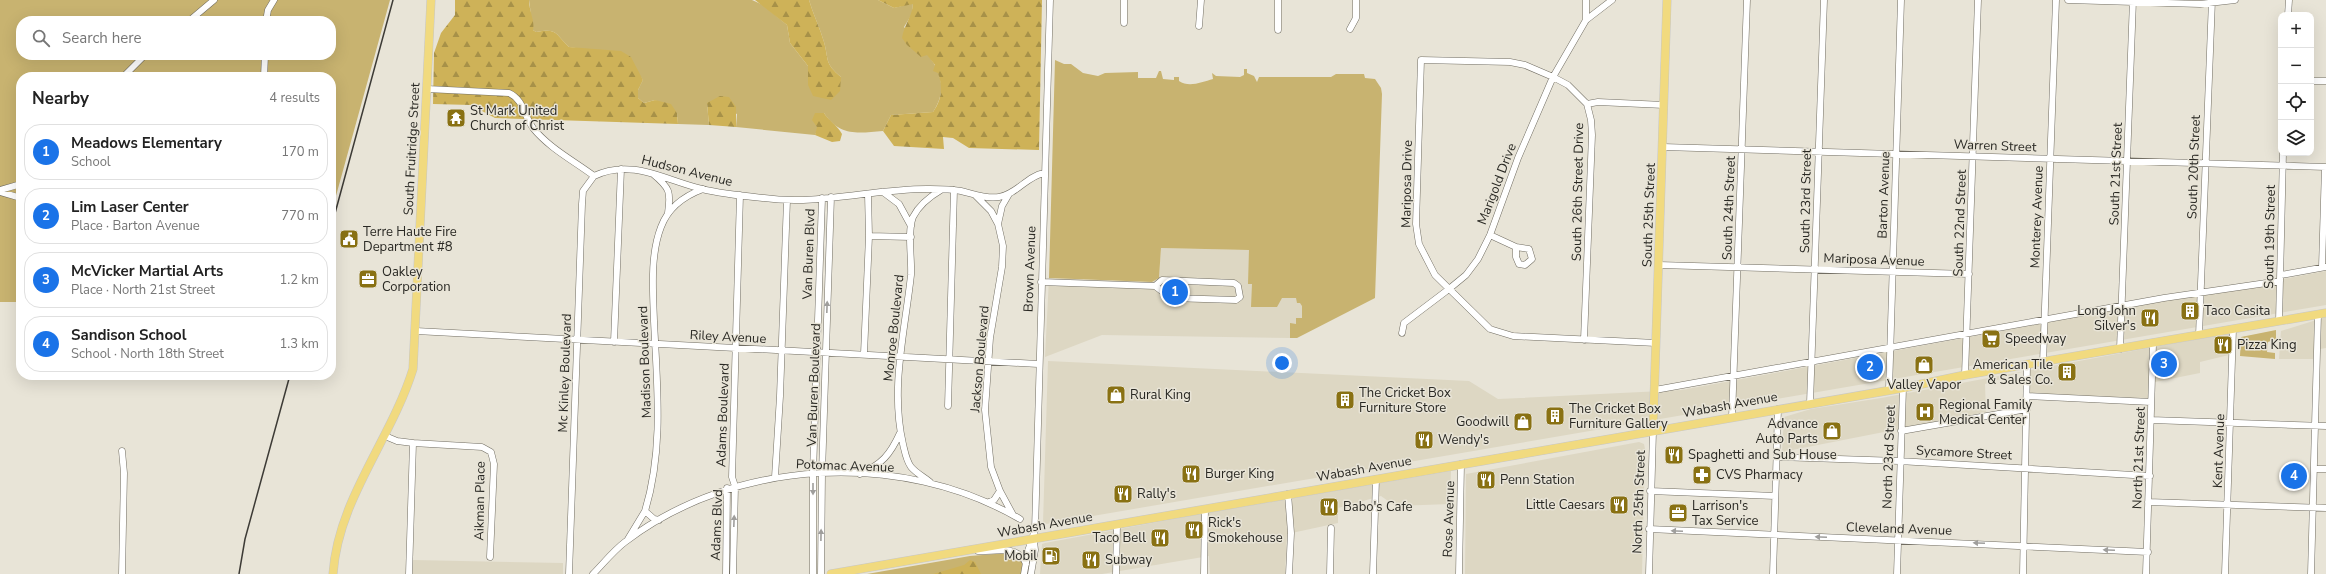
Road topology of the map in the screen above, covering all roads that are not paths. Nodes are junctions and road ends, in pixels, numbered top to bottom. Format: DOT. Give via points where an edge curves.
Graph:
graph roads {
  1 [pos="214,0"];
  2 [pos="274,0"];
  3 [pos="431,0"];
  4 [pos="1050,0"];
  5 [pos="1124,0"];
  6 [pos="1200,0"];
  7 [pos="1278,0"];
  8 [pos="1356,0"];
  9 [pos="1586,0"];
  10 [pos="1612,0"];
  11 [pos="1667,0"];
  12 [pos="1747,0"];
  13 [pos="1824,0"];
  14 [pos="1901,0"];
  15 [pos="1978,0"];
  16 [pos="2056,0"];
  17 [pos="2068,0"];
  18 [pos="2235,0"];
  19 [pos="2289,0"];
  20 [pos="2133,1"];
  21 [pos="2212,2"];
  22 [pos="2288,12"];
  23 [pos="195,16"];
  24 [pos="267,16"];
  25 [pos="1586,20"];
  26 [pos="1124,23"];
  27 [pos="1199,26"];
  28 [pos="1350,29"];
  29 [pos="1278,30"];
  30 [pos="140,60"];
  31 [pos="265,60"];
  32 [pos="1421,60"];
  33 [pos="128,72"];
  34 [pos="264,72"];
  35 [pos="1553,77"];
  36 [pos="2314,81"];
  37 [pos="2326,81"];
  38 [pos="427,89"];
  39 [pos="1587,104"];
  40 [pos="1664,105"];
  41 [pos="1663,147"];
  42 [pos="1742,150"];
  43 [pos="1818,152"];
  44 [pos="1896,155"];
  45 [pos="1973,156"];
  46 [pos="2283,156"];
  47 [pos="2050,158"];
  48 [pos="2128,161"];
  49 [pos="2205,163"];
  50 [pos="2283,166"];
  51 [pos="2326,167"];
  52 [pos="621,169"];
  53 [pos="652,173"];
  54 [pos="1044,173"];
  55 [pos="594,176"];
  56 [pos="16,186"];
  57 [pos="703,189"];
  58 [pos="943,190"];
  59 [pos="954,190"];
  60 [pos="0,191"];
  61 [pos="883,192"];
  62 [pos="868,194"];
  63 [pos="1010,194"];
  64 [pos="740,195"];
  65 [pos="976,195"];
  66 [pos="16,196"];
  67 [pos="831,197"];
  68 [pos="822,198"];
  69 [pos="787,200"];
  70 [pos="668,213"];
  71 [pos="998,224"];
  72 [pos="911,226"];
  73 [pos="1490,235"];
  74 [pos="869,236"];
  75 [pos="912,237"];
  76 [pos="1516,247"];
  77 [pos="1659,265"];
  78 [pos="2324,267"];
  79 [pos="1738,268"];
  80 [pos="1816,270"];
  81 [pos="1892,272"];
  82 [pos="1969,274"];
  83 [pos="2281,278"];
  84 [pos="1041,282"];
  85 [pos="1155,286"];
  86 [pos="1449,289"];
  87 [pos="2201,292"];
  88 [pos="2122,307"];
  89 [pos="2322,313"];
  90 [pos="2044,321"];
  91 [pos="2279,321"];
  92 [pos="2233,329"];
  93 [pos="416,331"];
  94 [pos="1402,333"];
  95 [pos="1967,334"];
  96 [pos="2199,335"];
  97 [pos="577,340"];
  98 [pos="1584,340"];
  99 [pos="614,342"];
  100 [pos="1656,343"];
  101 [pos="655,344"];
  102 [pos="2153,344"];
  103 [pos="736,348"];
  104 [pos="1890,348"];
  105 [pos="2120,349"];
  106 [pos="782,350"];
  107 [pos="817,352"];
  108 [pos="826,352"];
  109 [pos="864,354"];
  110 [pos="900,357"];
  111 [pos="949,359"];
  112 [pos="989,361"];
  113 [pos="1812,362"];
  114 [pos="2043,363"];
  115 [pos="1038,364"];
  116 [pos="2027,366"];
  117 [pos="1965,375"];
  118 [pos="1734,376"];
  119 [pos="1902,388"];
  120 [pos="1655,390"];
  121 [pos="1889,390"];
  122 [pos="2027,396"];
  123 [pos="2151,402"];
  124 [pos="1810,404"];
  125 [pos="948,406"];
  126 [pos="1778,409"];
  127 [pos="2027,409"];
  128 [pos="1732,417"];
  129 [pos="2151,420"];
  130 [pos="2231,423"];
  131 [pos="2315,425"];
  132 [pos="2326,426"];
  133 [pos="1654,431"];
  134 [pos="1900,431"];
  135 [pos="900,433"];
  136 [pos="385,436"];
  137 [pos="413,444"];
  138 [pos="122,451"];
  139 [pos="1777,457"];
  140 [pos="1899,461"];
  141 [pos="1461,464"];
  142 [pos="2024,469"];
  143 [pos="2314,469"];
  144 [pos="2326,469"];
  145 [pos="813,473"];
  146 [pos="822,473"];
  147 [pos="859,474"];
  148 [pos="2150,476"];
  149 [pos="732,477"];
  150 [pos="775,477"];
  151 [pos="1376,479"];
  152 [pos="932,482"];
  153 [pos="735,486"];
  154 [pos="726,490"];
  155 [pos="1000,491"];
  156 [pos="1650,491"];
  157 [pos="1288,494"];
  158 [pos="1775,496"];
  159 [pos="989,502"];
  160 [pos="2148,502"];
  161 [pos="2229,505"];
  162 [pos="2313,507"];
  163 [pos="2326,508"];
  164 [pos="1205,509"];
  165 [pos="645,511"];
  166 [pos="1013,515"];
  167 [pos="1020,519"];
  168 [pos="659,520"];
  169 [pos="1117,525"];
  170 [pos="1332,528"];
  171 [pos="1650,529"];
  172 [pos="1775,535"];
  173 [pos="727,539"];
  174 [pos="734,539"];
  175 [pos="1034,539"];
  176 [pos="1898,540"];
  177 [pos="625,542"];
  178 [pos="2023,545"];
  179 [pos="967,551"];
  180 [pos="2148,552"];
  181 [pos="490,557"];
  182 [pos="1026,565"];
  183 [pos="570,573"];
  184 [pos="122,574"];
  185 [pos="333,574"];
  186 [pos="409,574"];
  187 [pos="593,574"];
  188 [pos="726,574"];
  189 [pos="733,574"];
  190 [pos="813,574"];
  191 [pos="821,574"];
  192 [pos="831,574"];
  193 [pos="1024,574"];
  194 [pos="1031,574"];
  195 [pos="1116,574"];
  196 [pos="1204,574"];
  197 [pos="1289,574"];
  198 [pos="1330,574"];
  199 [pos="1373,574"];
  200 [pos="1458,574"];
  201 [pos="1649,574"];
  202 [pos="1773,574"];
  203 [pos="1897,574"];
  204 [pos="2022,574"];
  205 [pos="2146,574"];
  206 [pos="2225,574"];
  207 [pos="2311,574"];
  1 -- 23 [label="street"];
  2 -- 24 [label="street"];
  3 -- 38 [label="main road, South Fruitridge Street"];
  4 -- 54 [label="street, Brown Avenue"];
  5 -- 26 [label="street"];
  6 -- 27 [label="street"];
  7 -- 29 [label="street"];
  8 -- 28 [label="street" via="1356,18"];
  9 -- 25 [label="street"];
  10 -- 25 [label="street, Marigold Drive"];
  11 -- 40 [label="main road, South 25th Street"];
  12 -- 42 [label="street, South 24th Street"];
  13 -- 43 [label="street, South 23rd Street"];
  14 -- 44 [label="street, Barton Avenue"];
  15 -- 45 [label="street, South 22nd Street"];
  16 -- 47 [label="street, Monterey Avenue"];
  17 -- 20 [label="street"];
  18 -- 21 [label="street"];
  19 -- 22 [label="street"];
  20 -- 21 [label="street"];
  20 -- 48 [label="street, South 21st Street"];
  21 -- 49 [label="street, South 20th Street"];
  25 -- 35 [label="street, Marigold Drive"];
  30 -- 33 [label="street"];
  31 -- 34 [label="street"];
  32 -- 35 [label="street, South 26th Street Drive" via="1510,62 1525,65"];
  32 -- 86 [label="street, Mariposa Drive" via="1416,224 1419,244 1427,260 1435,275"];
  35 -- 39 [label="street, South 26th Street Drive" via="1568,85"];
  35 -- 73 [label="street, Marigold Drive" via="1518,158"];
  36 -- 37 [label="street"];
  38 -- 55 [label="street" via="509,93 515,96 542,138"];
  38 -- 93 [label="main road, South Fruitridge Street"];
  39 -- 40 [label="street" via="1598,102"];
  39 -- 98 [label="street, South 26th Street Drive" via="1592,135"];
  40 -- 41 [label="main road, South 25th Street"];
  41 -- 42 [label="street, Warren Street"];
  41 -- 77 [label="main road, South 25th Street"];
  42 -- 43 [label="street, Warren Street"];
  42 -- 79 [label="street, South 24th Street"];
  43 -- 44 [label="street, Warren Street"];
  43 -- 80 [label="street, South 23rd Street"];
  44 -- 45 [label="street, Warren Street"];
  44 -- 81 [label="street, Barton Avenue"];
  45 -- 47 [label="street, Warren Street"];
  45 -- 82 [label="street, South 22nd Street"];
  46 -- 50 [label="street, South 19th Street"];
  47 -- 48 [label="street, Warren Street"];
  47 -- 90 [label="street, Monterey Avenue"];
  48 -- 49 [label="street, Warren Street"];
  48 -- 88 [label="street, South 21st Street"];
  49 -- 50 [label="street, Warren Street"];
  49 -- 87 [label="street, South 20th Street"];
  50 -- 51 [label="street, Warren Street"];
  50 -- 83 [label="street, South 19th Street"];
  51 -- 78 [label="street"];
  52 -- 53 [label="street, Hudson Avenue"];
  52 -- 55 [label="street, Hudson Avenue"];
  52 -- 99 [label="street"];
  53 -- 57 [label="street, Hudson Avenue"];
  53 -- 70 [label="street, Madison Boulevard" via="668,189 671,196"];
  54 -- 63 [label="street, Hudson Avenue" via="1037,174"];
  54 -- 84 [label="street, Brown Avenue"];
  55 -- 97 [label="street, Mc Kinley Boulevard" via="583,191"];
  56 -- 60 [label="street"];
  57 -- 64 [label="street, Hudson Avenue"];
  57 -- 70 [label="street, Madison Boulevard" via="692,193"];
  58 -- 59 [label="street, Hudson Avenue"];
  58 -- 61 [label="street, Hudson Avenue"];
  58 -- 72 [label="street" via="927,199 916,212"];
  59 -- 65 [label="street, Hudson Avenue"];
  59 -- 111 [label="street"];
  60 -- 66 [label="street"];
  61 -- 62 [label="street, Hudson Avenue"];
  61 -- 72 [label="street, Monroe Boulevard" via="899,204"];
  62 -- 67 [label="street, Hudson Avenue"];
  62 -- 74 [label="street"];
  63 -- 65 [label="street, Hudson Avenue" via="992,197"];
  63 -- 71 [label="street, Jackson Boulevard" via="1002,206"];
  64 -- 69 [label="street, Hudson Avenue"];
  64 -- 103 [label="street, Adams Boulevard"];
  65 -- 71 [label="street, Jackson Boulevard" via="991,211"];
  67 -- 68 [label="street, Hudson Avenue"];
  108 -- 67 [label="street, Van Buren Boulevard, one-way"];
  68 -- 69 [label="street, Hudson Avenue"];
  68 -- 107 [label="street, Van Buren Blvd"];
  69 -- 106 [label="street"];
  70 -- 101 [label="street, Madison Boulevard" via="661,228 655,264"];
  71 -- 112 [label="street, Jackson Boulevard" via="1003,246 1002,266"];
  72 -- 75 [label="street, Monroe Boulevard"];
  73 -- 76 [label="street"];
  73 -- 86 [label="street, Marigold Drive" via="1478,259"];
  74 -- 75 [label="street"];
  74 -- 109 [label="street"];
  75 -- 110 [label="street, Monroe Boulevard" via="911,276"];
  77 -- 79 [label="street, Mariposa Avenue"];
  77 -- 100 [label="main road, South 25th Street"];
  78 -- 83 [label="street"];
  79 -- 80 [label="street, Mariposa Avenue"];
  79 -- 118 [label="street, South 24th Street"];
  80 -- 81 [label="street, Mariposa Avenue"];
  80 -- 113 [label="street, South 23rd Street"];
  81 -- 82 [label="street, Mariposa Avenue"];
  81 -- 104 [label="street, Barton Avenue"];
  82 -- 95 [label="street, South 22nd Street"];
  83 -- 87 [label="street"];
  83 -- 91 [label="street, South 19th Street"];
  84 -- 85 [label="street"];
  84 -- 115 [label="street, Brown Avenue"];
  85 -- 85 [label="street" via="1171,298 1236,300 1240,297 1238,286 1234,283 1162,280"];
  86 -- 94 [label="street, Marigold Drive" via="1410,317 1404,323"];
  86 -- 98 [label="street, Mariposa Drive" via="1490,329 1513,336"];
  87 -- 88 [label="street"];
  87 -- 96 [label="street, South 20th Street"];
  88 -- 90 [label="street"];
  88 -- 105 [label="street, South 21st Street"];
  89 -- 91 [label="main road, Wabash Avenue"];
  89 -- 131 [label="street"];
  90 -- 95 [label="street"];
  90 -- 114 [label="street, Monterey Avenue"];
  91 -- 92 [label="main road, Wabash Avenue"];
  92 -- 96 [label="main road, Wabash Avenue"];
  92 -- 130 [label="street, Kent Avenue"];
  93 -- 97 [label="street, Riley Avenue"];
  93 -- 136 [label="main road, South Fruitridge Street" via="413,369 406,394"];
  95 -- 104 [label="street"];
  95 -- 117 [label="street, South 22nd Street"];
  96 -- 102 [label="main road, Wabash Avenue"];
  97 -- 99 [label="street, Riley Avenue"];
  97 -- 183 [label="street, Mc Kinley Boulevard"];
  98 -- 100 [label="street, Mariposa Drive"];
  99 -- 101 [label="street, Riley Avenue"];
  100 -- 120 [label="main road, South 25th Street"];
  101 -- 103 [label="street, Riley Avenue"];
  101 -- 165 [label="street, Madison Boulevard" via="658,434 653,479"];
  102 -- 105 [label="main road, Wabash Avenue"];
  102 -- 123 [label="street, North 21st Street"];
  103 -- 106 [label="street, Riley Avenue"];
  103 -- 149 [label="street, Adams Boulevard"];
  104 -- 113 [label="street"];
  104 -- 121 [label="street, Barton Avenue"];
  105 -- 114 [label="main road, Wabash Avenue"];
  106 -- 107 [label="street, Riley Avenue"];
  106 -- 150 [label="street"];
  107 -- 108 [label="street, Riley Avenue"];
  107 -- 145 [label="street, Van Buren Blvd"];
  108 -- 109 [label="street, Riley Avenue"];
  108 -- 146 [label="street, Van Buren Boulevard"];
  109 -- 110 [label="street, Riley Avenue"];
  110 -- 111 [label="street, Riley Avenue"];
  110 -- 135 [label="street, Monroe Boulevard"];
  111 -- 112 [label="street, Riley Avenue"];
  111 -- 125 [label="street"];
  112 -- 115 [label="street, Riley Avenue"];
  112 -- 155 [label="street, Jackson Boulevard" via="985,410 991,467"];
  113 -- 118 [label="street"];
  113 -- 124 [label="street, South 23rd Street"];
  114 -- 116 [label="main road, Wabash Avenue"];
  115 -- 175 [label="street, Brown Avenue"];
  116 -- 117 [label="main road, Wabash Avenue"];
  116 -- 122 [label="street"];
  117 -- 119 [label="main road, Wabash Avenue"];
  118 -- 120 [label="street"];
  118 -- 128 [label="street, South 24th Street"];
  119 -- 121 [label="main road, Wabash Avenue"];
  119 -- 134 [label="street, North 23rd Street"];
  120 -- 133 [label="main road, South 25th Street"];
  121 -- 124 [label="main road, Wabash Avenue"];
  122 -- 123 [label="street"];
  122 -- 127 [label="street"];
  123 -- 129 [label="street, North 21st Street"];
  124 -- 126 [label="main road, Wabash Avenue"];
  126 -- 128 [label="main road, Wabash Avenue"];
  126 -- 139 [label="street"];
  127 -- 134 [label="street"];
  127 -- 142 [label="street"];
  128 -- 133 [label="main road, Wabash Avenue"];
  129 -- 130 [label="street"];
  129 -- 148 [label="street, North 21st Street"];
  130 -- 131 [label="street"];
  130 -- 161 [label="street, Kent Avenue"];
  131 -- 132 [label="street"];
  131 -- 143 [label="street"];
  133 -- 141 [label="main road, Wabash Avenue"];
  133 -- 156 [label="street, North 25th Street"];
  134 -- 140 [label="street, North 23rd Street"];
  135 -- 147 [label="street, Monroe Boulevard" via="892,450 882,462"];
  135 -- 152 [label="street, Monroe Boulevard" via="906,458 911,466"];
  136 -- 137 [label="street, Aikman Place"];
  136 -- 185 [label="main road, South Fruitridge Street" via="349,506 338,538"];
  137 -- 181 [label="street, Aikman Place" via="482,447 491,452 494,464"];
  137 -- 186 [label="street"];
  138 -- 184 [label="street"];
  139 -- 140 [label="street, Sycamore Street"];
  139 -- 158 [label="street"];
  140 -- 142 [label="street, Sycamore Street"];
  140 -- 176 [label="street, North 23rd Street"];
  141 -- 151 [label="main road, Wabash Avenue"];
  141 -- 200 [label="street, Rose Avenue"];
  142 -- 148 [label="street, Sycamore Street"];
  142 -- 178 [label="street"];
  143 -- 144 [label="street"];
  143 -- 162 [label="street"];
  145 -- 146 [label="street, Potomac Avenue"];
  145 -- 150 [label="street, Potomac Avenue"];
  145 -- 190 [label="street, Van Buren Blvd, one-way"];
  146 -- 147 [label="street, Potomac Avenue"];
  191 -- 146 [label="street, Van Buren Boulevard, one-way"];
  147 -- 152 [label="street, Potomac Avenue"];
  148 -- 160 [label="street, North 21st Street"];
  149 -- 153 [label="street, Adams Boulevard"];
  149 -- 154 [label="street, Adams Blvd"];
  150 -- 153 [label="street, Potomac Avenue"];
  151 -- 157 [label="main road, Wabash Avenue"];
  151 -- 199 [label="street"];
  152 -- 159 [label="street, Potomac Avenue"];
  153 -- 154 [label="street, Potomac Avenue"];
  174 -- 153 [label="street, Adams Boulevard, one-way"];
  154 -- 168 [label="street, Potomac Avenue"];
  154 -- 173 [label="street, Adams Blvd"];
  155 -- 159 [label="street" via="994,500"];
  155 -- 166 [label="street, Jackson Boulevard"];
  156 -- 158 [label="street"];
  156 -- 171 [label="street, North 25th Street"];
  157 -- 164 [label="main road, Wabash Avenue"];
  157 -- 197 [label="street" via="1291,533"];
  158 -- 172 [label="street"];
  159 -- 166 [label="street, Potomac Avenue"];
  160 -- 161 [label="street"];
  160 -- 180 [label="street, North 21st Street"];
  161 -- 162 [label="street"];
  161 -- 206 [label="street, Kent Avenue"];
  162 -- 163 [label="street"];
  162 -- 207 [label="street"];
  164 -- 169 [label="main road, Wabash Avenue"];
  164 -- 196 [label="street"];
  165 -- 168 [label="street"];
  165 -- 177 [label="street, Madison Boulevard"];
  166 -- 167 [label="street, Potomac Avenue"];
  168 -- 177 [label="street, Potomac Avenue"];
  169 -- 175 [label="main road, Wabash Avenue"];
  169 -- 195 [label="street"];
  170 -- 198 [label="street"];
  172 -- 171 [label="street, Cleveland Avenue, one-way"];
  171 -- 201 [label="street, North 25th Street"];
  176 -- 172 [label="street, Cleveland Avenue, one-way"];
  172 -- 202 [label="street"];
  173 -- 174 [label="street"];
  173 -- 188 [label="street, Adams Blvd"];
  174 -- 189 [label="street, Adams Boulevard"];
  175 -- 179 [label="main road, Wabash Avenue"];
  175 -- 182 [label="street, Brown Avenue" via="1028,551"];
  175 -- 194 [label="street, Brown Avenue"];
  178 -- 176 [label="street, Cleveland Avenue, one-way"];
  176 -- 203 [label="street, North 23rd Street"];
  177 -- 187 [label="street, Potomac Avenue"];
  180 -- 178 [label="street, Cleveland Avenue, one-way"];
  178 -- 204 [label="street"];
  179 -- 182 [label="street" via="1014,551 1022,556"];
  179 -- 192 [label="main road, Wabash Avenue"];
  180 -- 205 [label="street, North 21st Street"];
  182 -- 193 [label="street, Brown Avenue"];
}
